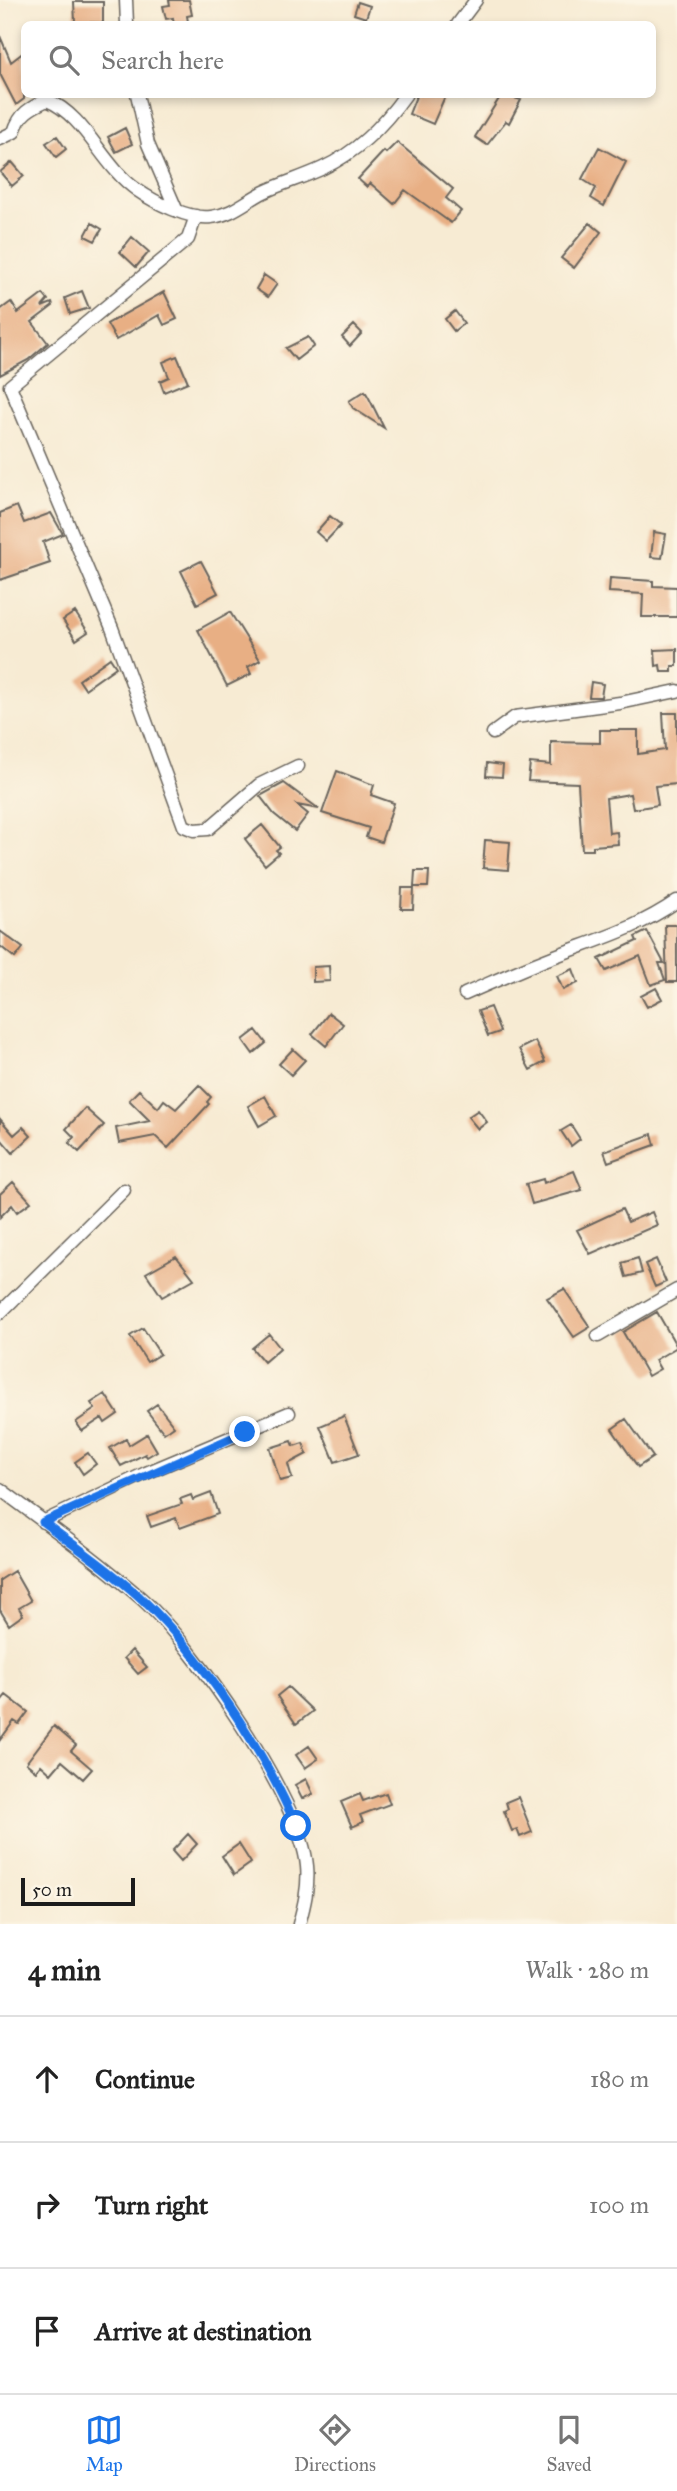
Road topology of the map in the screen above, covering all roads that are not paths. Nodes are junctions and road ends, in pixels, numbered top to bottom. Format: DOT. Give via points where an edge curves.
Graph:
graph roads {
  1 [pos="126,0"];
  2 [pos="476,0"];
  3 [pos="127,21"];
  4 [pos="460,21"];
  5 [pos="138,98"];
  6 [pos="403,98"];
  7 [pos="0,139"];
  8 [pos="176,209"];
  9 [pos="196,216"];
  10 [pos="677,691"];
  11 [pos="493,733"];
  12 [pos="298,766"];
  13 [pos="677,901"];
  14 [pos="465,994"];
  15 [pos="124,1190"];
  16 [pos="677,1290"];
  17 [pos="0,1313"];
  18 [pos="598,1336"];
  19 [pos="289,1413"];
  20 [pos="0,1489"];
  21 [pos="43,1522"];
  22 [pos="299,1924"];
  1 -- 3 [label="street"];
  2 -- 4 [label="street"];
  5 -- 8 [label="street" via="148,144"];
  6 -- 9 [label="street" via="368,139 326,167 262,193 233,211"];
  7 -- 8 [label="street" via="14,132 18,118 29,108 47,100 64,107 136,190"];
  8 -- 9 [label="street"];
  9 -- 12 [label="street" via="187,239 10,386 112,628 184,826 208,829 259,785"];
  10 -- 11 [label="street" via="515,717"];
  13 -- 14 [label="street" via="615,936 550,957"];
  15 -- 17 [label="street"];
  16 -- 18 [label="street"];
  19 -- 21 [label="street"];
  20 -- 21 [label="street"];
  21 -- 22 [label="street" via="145,1601 207,1674 273,1779 296,1826 307,1867"];
}
